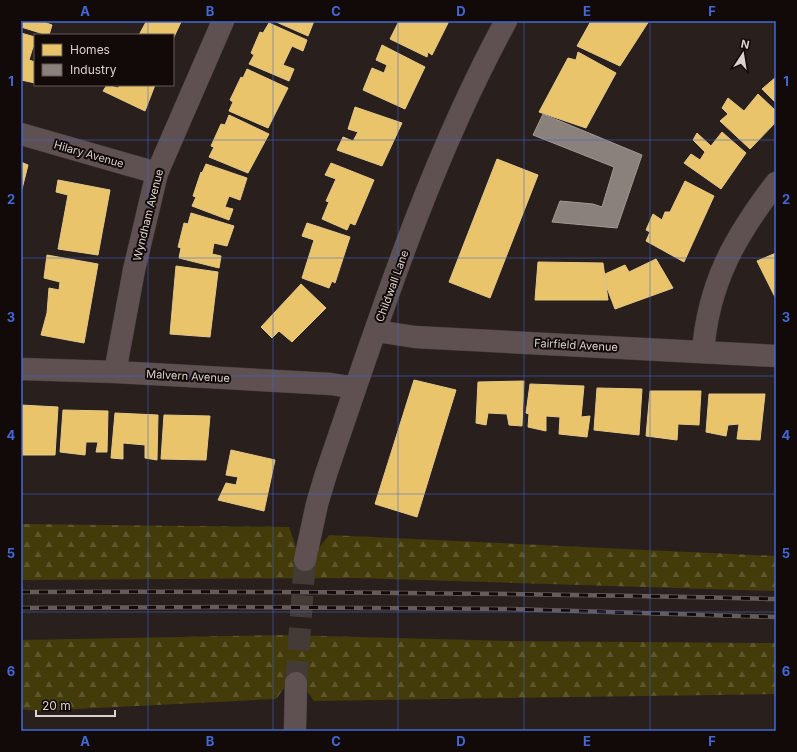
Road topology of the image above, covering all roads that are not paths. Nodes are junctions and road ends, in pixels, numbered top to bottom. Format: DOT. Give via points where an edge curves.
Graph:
graph roads {
  1 [pos="223,21"];
  2 [pos="506,21"];
  3 [pos="21,134"];
  4 [pos="157,173"];
  5 [pos="776,183"];
  6 [pos="376,331"];
  7 [pos="703,352"];
  8 [pos="776,356"];
  9 [pos="21,369"];
  10 [pos="115,372"];
  11 [pos="355,388"];
  12 [pos="305,560"];
  13 [pos="296,683"];
  14 [pos="295,731"];
  1 -- 4 [label="street, Wyndham Avenue"];
  2 -- 6 [label="street, Childwall Lane" via="472,87 452,134"];
  3 -- 4 [label="street, Hilary Avenue"];
  4 -- 10 [label="street, Wyndham Avenue" via="134,270"];
  5 -- 7 [label="street" via="744,227 717,282 705,325"];
  6 -- 7 [label="street, Fairfield Avenue" via="415,337"];
  6 -- 11 [label="street, Childwall Lane"];
  7 -- 8 [label="street, Fairfield Avenue"];
  9 -- 10 [label="street, Malvern Avenue"];
  10 -- 11 [label="street, Malvern Avenue" via="331,384"];
  11 -- 12 [label="street, Childwall Lane" via="317,504"];
  13 -- 14 [label="street"];
}
